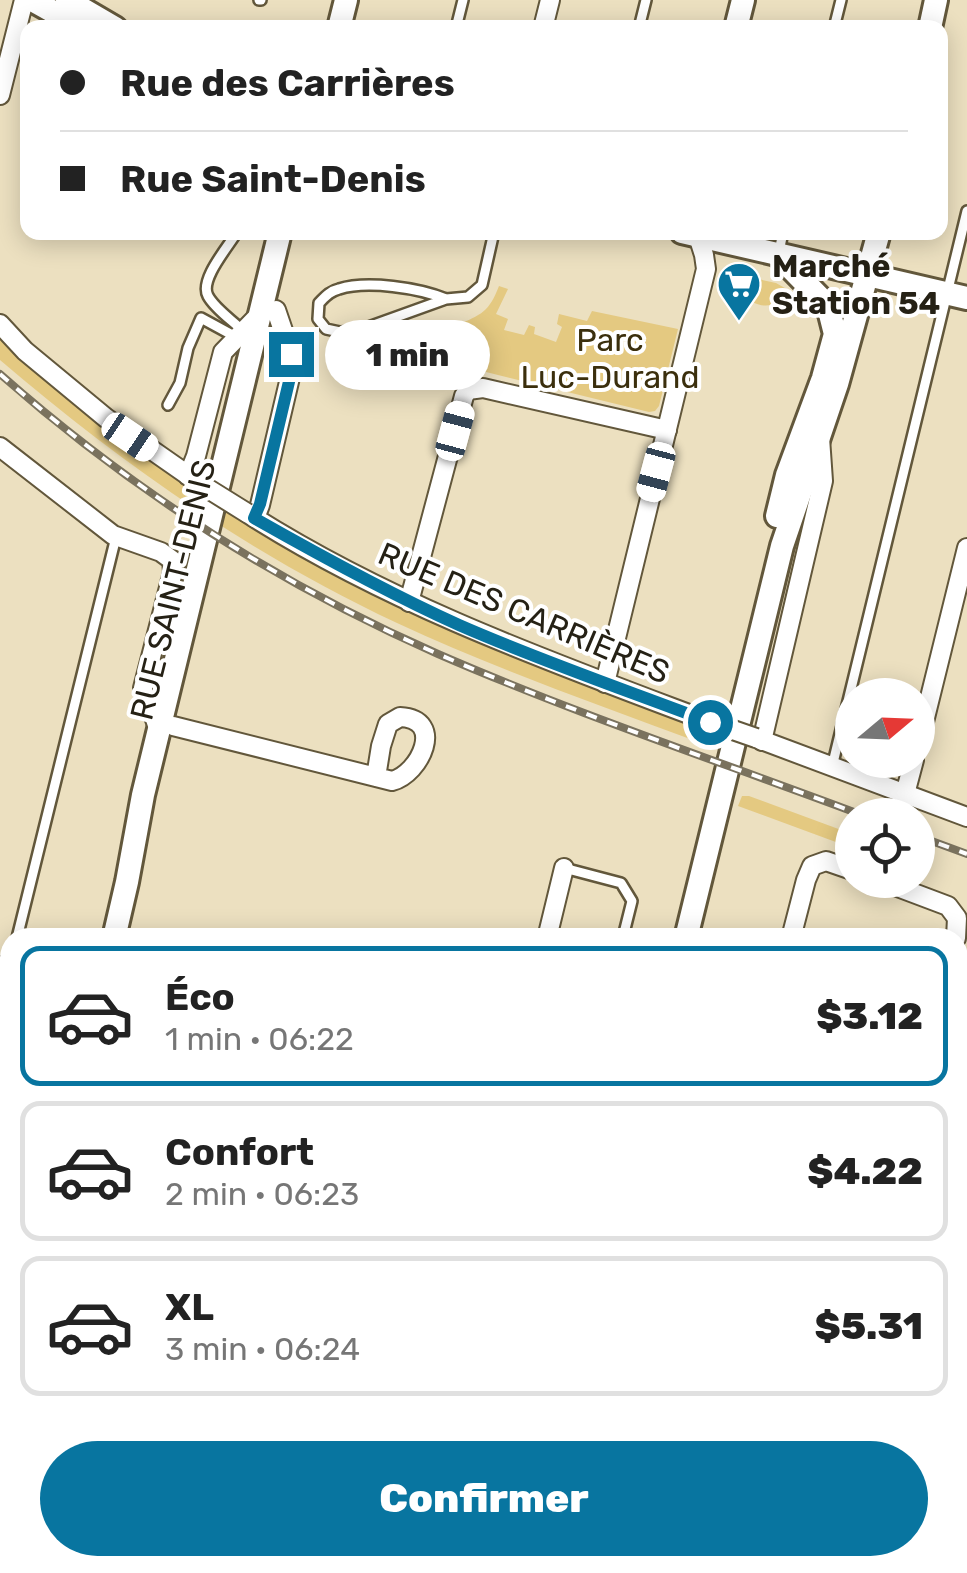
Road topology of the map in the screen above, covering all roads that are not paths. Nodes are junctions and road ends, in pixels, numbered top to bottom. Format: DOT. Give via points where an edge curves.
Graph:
graph roads {
  1 [pos="67,0"];
  2 [pos="25,8"];
  3 [pos="59,20"];
  4 [pos="101,20"];
  5 [pos="20,25"];
  6 [pos="0,95"];
  7 [pos="967,212"];
  8 [pos="232,240"];
  9 [pos="278,240"];
  10 [pos="291,240"];
  11 [pos="492,240"];
  12 [pos="696,240"];
  13 [pos="745,240"];
  14 [pos="877,240"];
  15 [pos="781,244"];
  16 [pos="867,274"];
  17 [pos="957,296"];
  18 [pos="446,299"];
  19 [pos="253,323"];
  20 [pos="0,324"];
  21 [pos="168,406"];
  22 [pos="666,430"];
  23 [pos="820,437"];
  24 [pos="0,447"];
  25 [pos="195,480"];
  26 [pos="251,515"];
  27 [pos="116,537"];
  28 [pos="967,548"];
  29 [pos="410,602"];
  30 [pos="935,678"];
  31 [pos="605,682"];
  32 [pos="166,729"];
  33 [pos="759,740"];
  34 [pos="832,767"];
  35 [pos="376,777"];
  36 [pos="909,778"];
  37 [pos="905,794"];
  38 [pos="967,816"];
  39 [pos="835,864"];
  40 [pos="564,868"];
  41 [pos="927,898"];
  42 [pos="18,928"];
  43 [pos="116,928"];
  44 [pos="549,928"];
  45 [pos="625,928"];
  46 [pos="677,928"];
  47 [pos="688,928"];
  48 [pos="794,928"];
  49 [pos="958,928"];
  1 -- 4 [label="street"];
  2 -- 3 [label="street"];
  5 -- 6 [label="street"];
  7 -- 17 [label="lane"];
  8 -- 19 [label="lane" via="205,290"];
  9 -- 19 [label="street, RUE SAINT-DENIS"];
  10 -- 19 [label="street, RUE SAINT-DENIS"];
  11 -- 18 [label="lane" via="479,290"];
  12 -- 22 [label="street" via="706,269"];
  13 -- 15 [label="street"];
  14 -- 16 [label="street"];
  15 -- 16 [label="street"];
  15 -- 46 [label="street" via="824,302 834,334 778,506"];
  16 -- 17 [label="street"];
  16 -- 23 [label="street"];
  17 -- 34 [label="lane"];
  18 -- 18 [label="lane" via="407,287 342,287 319,303 318,319 340,332 358,330"];
  19 -- 21 [label="lane" via="201,318"];
  19 -- 25 [label="street, RUE SAINT-DENIS" via="220,359"];
  19 -- 26 [label="street, RUE SAINT-DENIS" via="291,354 292,369 260,504"];
  19 -- 32 [label="street, RUE SAINT-DENIS"];
  20 -- 25 [label="street, RUE DES CARRIÈRES" via="106,418"];
  22 -- 29 [label="street" via="470,389"];
  22 -- 31 [label="street"];
  23 -- 33 [label="street" via="823,481"];
  23 -- 47 [label="street" via="782,546"];
  24 -- 27 [label="street"];
  25 -- 26 [label="street, RUE DES CARRIÈRES, bridge"];
  26 -- 29 [label="street, RUE DES CARRIÈRES"];
  27 -- 32 [label="street" via="161,552 173,563 143,688"];
  27 -- 42 [label="lane"];
  28 -- 30 [label="street"];
  29 -- 31 [label="street, RUE DES CARRIÈRES"];
  31 -- 33 [label="street, RUE DES CARRIÈRES, bridge"];
  32 -- 35 [label="street"];
  32 -- 43 [label="street, RUE SAINT-DENIS" via="156,798"];
  33 -- 34 [label="street, RUE DES CARRIÈRES"];
  34 -- 37 [label="street, RUE DES CARRIÈRES"];
  36 -- 37 [label="street"];
  37 -- 38 [label="street, RUE DES CARRIÈRES"];
  39 -- 48 [label="street" via="817,863 808,874"];
  40 -- 44 [label="street"];
  40 -- 45 [label="lane" via="620,883 632,900"];
  41 -- 49 [label="street" via="948,906"];
}
